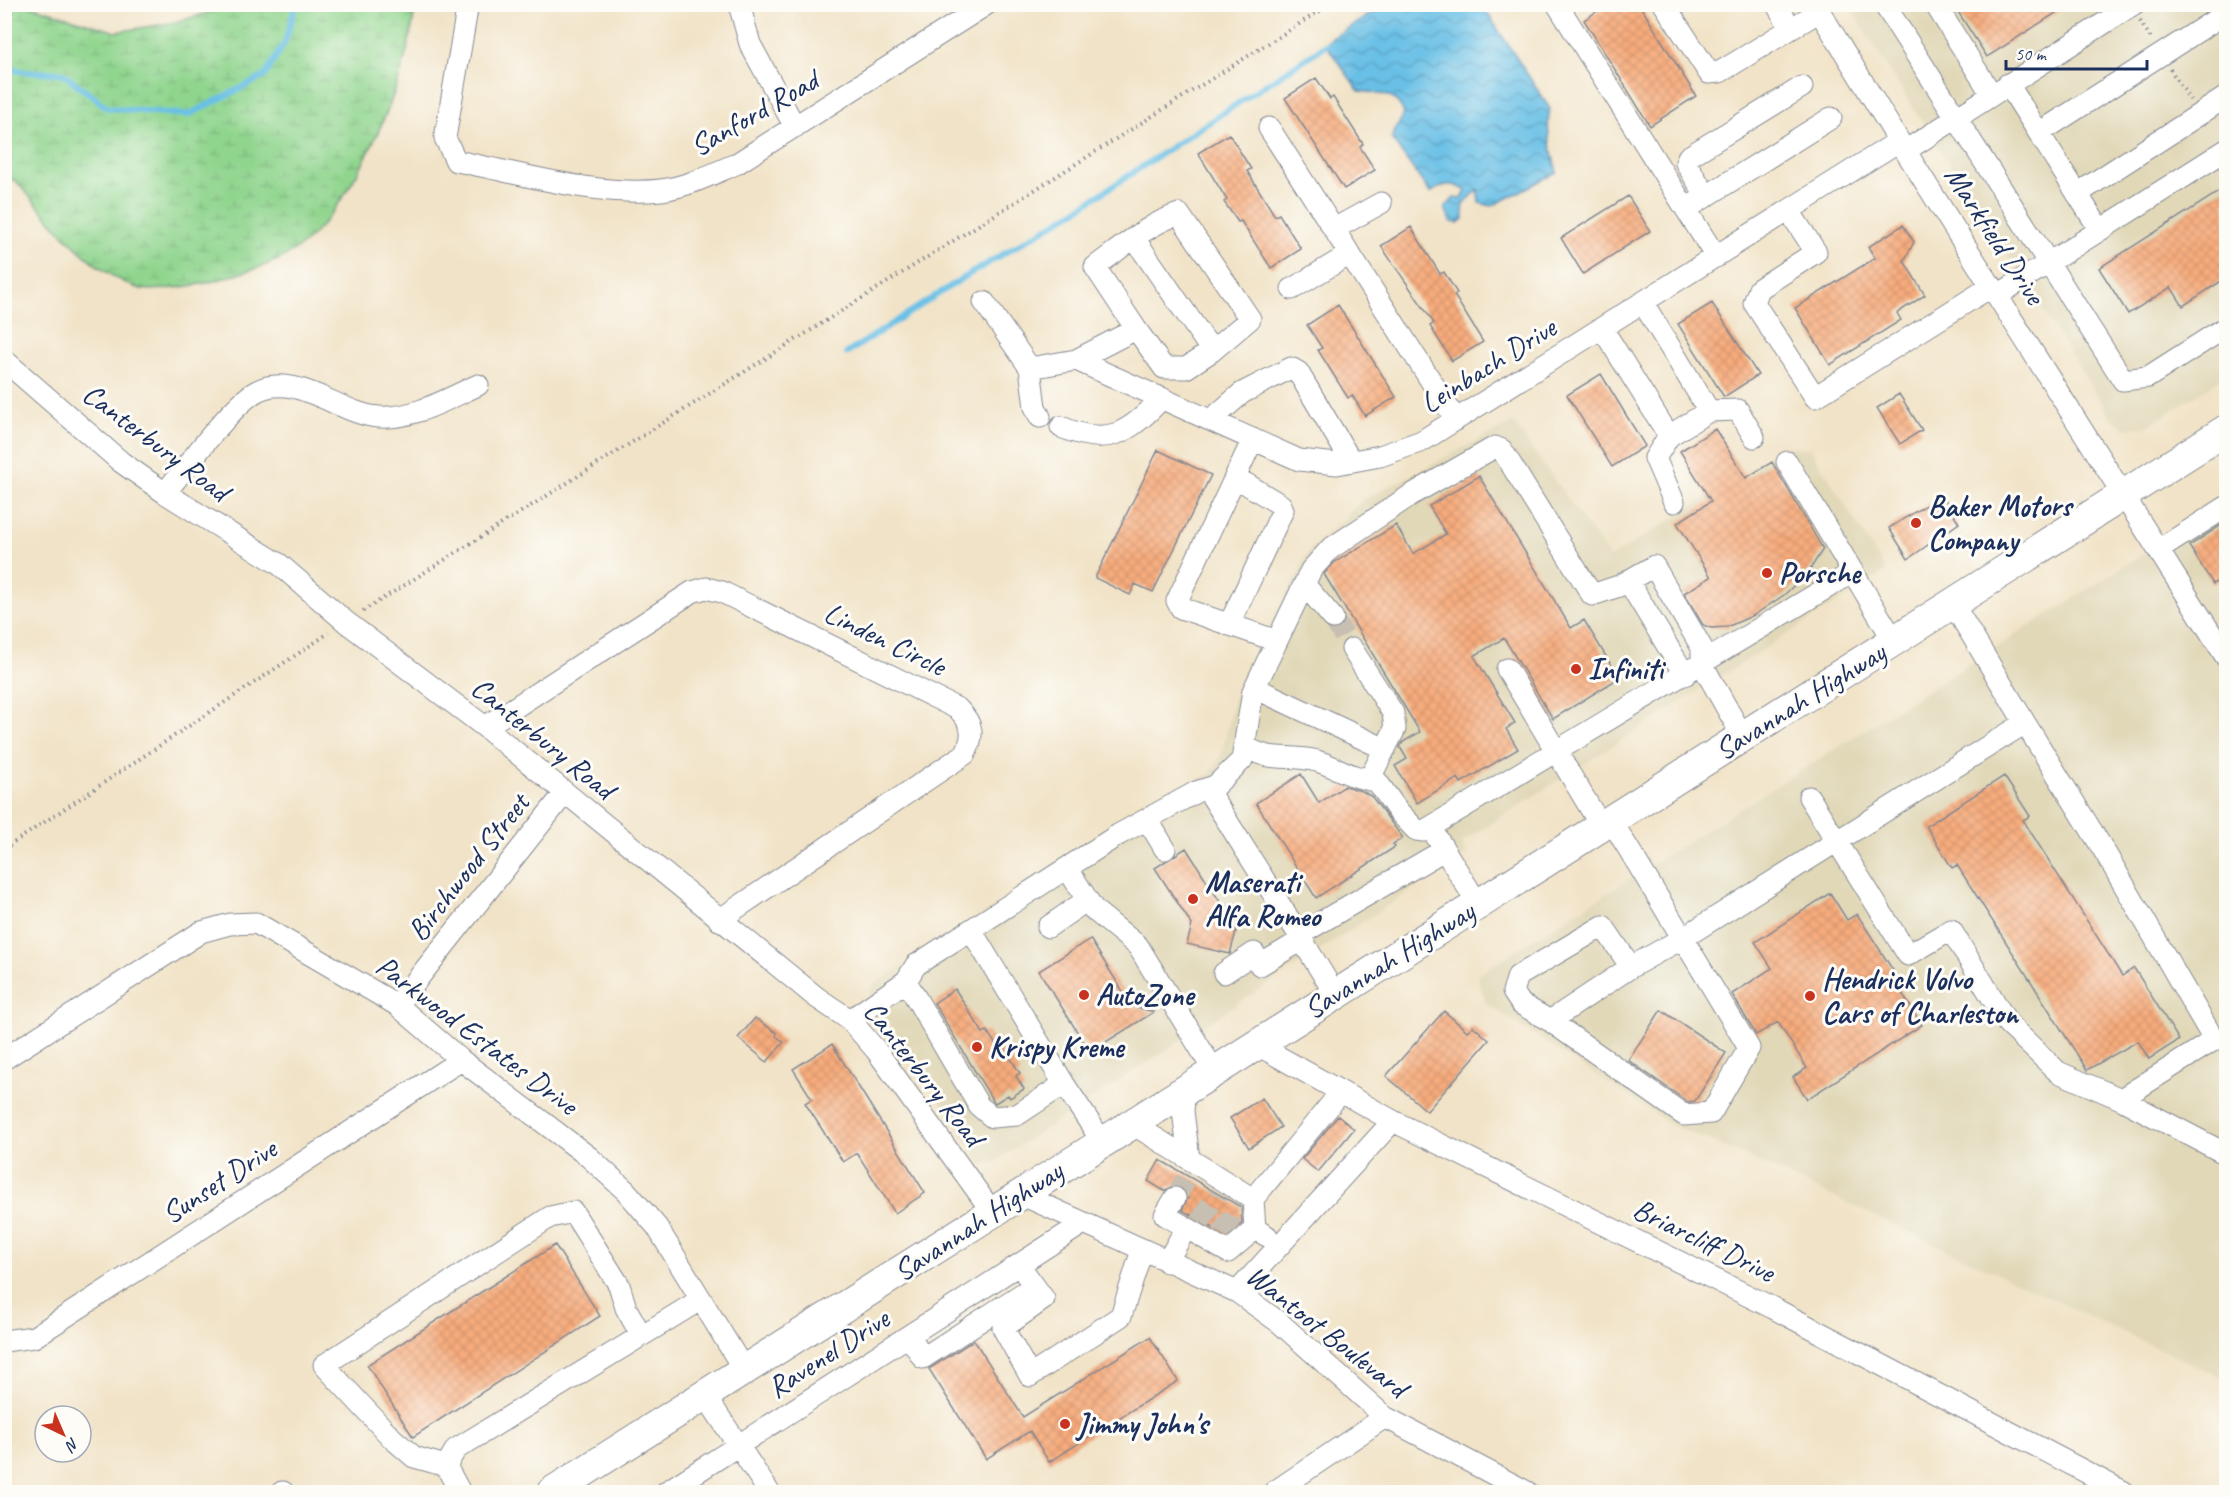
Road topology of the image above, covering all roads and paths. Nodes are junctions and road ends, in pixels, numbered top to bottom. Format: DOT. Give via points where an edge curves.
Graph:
graph roads {
  1 [pos="468,4"];
  2 [pos="739,4"];
  3 [pos="987,4"];
  4 [pos="1331,4"];
  5 [pos="1557,4"];
  6 [pos="1664,4"];
  7 [pos="1776,4"];
  8 [pos="1884,4"];
  9 [pos="1935,4"];
  10 [pos="2132,6"];
  11 [pos="1817,8"];
  12 [pos="2226,13"];
  13 [pos="1791,28"];
  14 [pos="2161,55"];
  15 [pos="1802,87"];
  16 [pos="2000,89"];
  17 [pos="2226,97"];
  18 [pos="2200,115"];
  19 [pos="1831,118"];
  20 [pos="1956,118"];
  21 [pos="795,127"];
  22 [pos="1269,128"];
  23 [pos="2039,133"];
  24 [pos="1902,146"];
  25 [pos="2226,150"];
  26 [pos="2078,194"];
  27 [pos="1706,196"];
  28 [pos="1382,203"];
  29 [pos="1686,209"];
  30 [pos="1789,211"];
  31 [pos="1334,229"];
  32 [pos="2100,230"];
  33 [pos="1134,238"];
  34 [pos="1350,254"];
  35 [pos="1716,256"];
  36 [pos="2048,263"];
  37 [pos="1293,289"];
  38 [pos="1995,291"];
  39 [pos="984,302"];
  40 [pos="1642,303"];
  41 [pos="2226,327"];
  42 [pos="1602,328"];
  43 [pos="1136,329"];
  44 [pos="1212,351"];
  45 [pos="4,360"];
  46 [pos="1077,360"];
  47 [pos="1030,368"];
  48 [pos="478,385"];
  49 [pos="1162,398"];
  50 [pos="1709,411"];
  51 [pos="1040,417"];
  52 [pos="1211,420"];
  53 [pos="1456,420"];
  54 [pos="1061,427"];
  55 [pos="2226,430"];
  56 [pos="1669,436"];
  57 [pos="1754,437"];
  58 [pos="1253,439"];
  59 [pos="1351,461"];
  60 [pos="1787,462"];
  61 [pos="1235,477"];
  62 [pos="165,493"];
  63 [pos="2126,495"];
  64 [pos="1674,502"];
  65 [pos="2226,507"];
  66 [pos="2160,549"];
  67 [pos="1853,572"];
  68 [pos="1628,581"];
  69 [pos="1304,584"];
  70 [pos="1953,604"];
  71 [pos="1333,618"];
  72 [pos="346,622"];
  73 [pos="1229,625"];
  74 [pos="1277,641"];
  75 [pos="1894,641"];
  76 [pos="1352,649"];
  77 [pos="2226,657"];
  78 [pos="1507,669"];
  79 [pos="1694,669"];
  80 [pos="1255,688"];
  81 [pos="2025,723"];
  82 [pos="485,727"];
  83 [pos="1743,736"];
  84 [pos="1244,746"];
  85 [pos="1385,749"];
  86 [pos="1558,751"];
  87 [pos="1369,780"];
  88 [pos="1207,789"];
  89 [pos="564,794"];
  90 [pos="1809,797"];
  91 [pos="1147,819"];
  92 [pos="1606,823"];
  93 [pos="1430,828"];
  94 [pos="1836,842"];
  95 [pos="4,849"];
  96 [pos="1166,849"];
  97 [pos="1444,850"];
  98 [pos="1066,868"];
  99 [pos="1088,900"];
  100 [pos="1478,904"];
  101 [pos="719,920"];
  102 [pos="1048,927"];
  103 [pos="971,930"];
  104 [pos="1301,938"];
  105 [pos="1683,938"];
  106 [pos="1631,967"];
  107 [pos="1224,973"];
  108 [pos="906,981"];
  109 [pos="1335,993"];
  110 [pos="397,1005"];
  111 [pos="850,1020"];
  112 [pos="1550,1021"];
  113 [pos="1256,1044"];
  114 [pos="4,1059"];
  115 [pos="461,1060"];
  116 [pos="1214,1071"];
  117 [pos="1064,1084"];
  118 [pos="1185,1089"];
  119 [pos="1341,1092"];
  120 [pos="2121,1099"];
  121 [pos="1393,1121"];
  122 [pos="1131,1123"];
  123 [pos="1102,1141"];
  124 [pos="2226,1154"];
  125 [pos="1191,1166"];
  126 [pos="1020,1194"];
  127 [pos="1175,1198"];
  128 [pos="1246,1200"];
  129 [pos="993,1213"];
  130 [pos="1082,1224"];
  131 [pos="1193,1227"];
  132 [pos="1255,1229"];
  133 [pos="1281,1244"];
  134 [pos="1142,1250"];
  135 [pos="1167,1262"];
  136 [pos="1019,1265"];
  137 [pos="1034,1286"];
  138 [pos="1237,1292"];
  139 [pos="700,1300"];
  140 [pos="641,1335"];
  141 [pos="909,1336"];
  142 [pos="4,1341"];
  143 [pos="744,1370"];
  144 [pos="705,1395"];
  145 [pos="1385,1417"];
  146 [pos="740,1446"];
  147 [pos="447,1466"];
  148 [pos="460,1492"];
  149 [pos="552,1492"];
  150 [pos="666,1492"];
  151 [pos="769,1492"];
  152 [pos="1274,1492"];
  153 [pos="1527,1492"];
  154 [pos="2124,1492"];
  1 -- 21 [label="street, Sanford Road" via="445,138 456,161 610,191 663,190 736,164"];
  2 -- 21 [label="street" via="750,44"];
  3 -- 21 [label="street, Sanford Road"];
  4 -- 72 [label="path"];
  5 -- 29 [label="street"];
  6 -- 13 [label="street" via="1709,73 1720,72"];
  7 -- 13 [label="street"];
  8 -- 20 [label="street"];
  9 -- 16 [label="street"];
  10 -- 14 [label="path"];
  10 -- 16 [label="street, Leinbach Drive"];
  11 -- 13 [label="street"];
  11 -- 24 [label="street, Markfield Drive"];
  12 -- 14 [label="street"];
  14 -- 18 [label="path"];
  14 -- 23 [label="street"];
  15 -- 27 [label="street" via="1688,157 1686,163"];
  16 -- 20 [label="street, Leinbach Drive"];
  16 -- 23 [label="street"];
  17 -- 18 [label="street"];
  18 -- 26 [label="street"];
  19 -- 27 [label="street"];
  20 -- 24 [label="street, Leinbach Drive"];
  20 -- 36 [label="street"];
  22 -- 31 [label="street"];
  23 -- 26 [label="street"];
  24 -- 30 [label="street, Leinbach Drive"];
  24 -- 38 [label="street, Markfield Drive"];
  25 -- 32 [label="street"];
  26 -- 32 [label="street"];
  27 -- 29 [label="street"];
  28 -- 31 [label="street"];
  29 -- 35 [label="street"];
  30 -- 35 [label="street, Leinbach Drive"];
  30 -- 38 [label="street" via="1816,252 1759,289 1754,303 1815,397"];
  31 -- 34 [label="street"];
  32 -- 36 [label="street"];
  33 -- 43 [label="street" via="1095,267"];
  33 -- 44 [label="street"];
  33 -- 44 [label="street" via="1179,214 1196,237 1250,319"];
  34 -- 37 [label="street"];
  34 -- 53 [label="street"];
  35 -- 40 [label="street, Leinbach Drive"];
  36 -- 38 [label="street"];
  36 -- 41 [label="street" via="2123,380 2148,377"];
  38 -- 63 [label="street, Markfield Drive"];
  39 -- 47 [label="street"];
  40 -- 42 [label="street, Leinbach Drive"];
  40 -- 50 [label="street"];
  42 -- 53 [label="street, Leinbach Drive"];
  42 -- 56 [label="street"];
  43 -- 44 [label="street" via="1164,368 1186,368"];
  43 -- 46 [label="street"];
  45 -- 62 [label="street, Canterbury Road" via="121,462"];
  46 -- 47 [label="street"];
  46 -- 49 [label="street, Leinbach Drive"];
  47 -- 51 [label="street"];
  48 -- 62 [label="street" via="406,417 378,418 350,411 305,389 258,390 241,404"];
  49 -- 52 [label="street, Leinbach Drive"];
  49 -- 54 [label="street" via="1147,415 1125,430 1100,439"];
  50 -- 56 [label="street"];
  50 -- 57 [label="street" via="1738,410"];
  52 -- 58 [label="street, Leinbach Drive"];
  52 -- 59 [label="street" via="1242,393 1291,368 1298,372"];
  53 -- 59 [label="street, Leinbach Drive" via="1422,441 1380,456"];
  55 -- 63 [label="highway, Savannah Highway"];
  56 -- 64 [label="street" via="1655,458"];
  58 -- 59 [label="street, Leinbach Drive" via="1299,460 1337,464"];
  58 -- 61 [label="street"];
  60 -- 67 [label="street"];
  61 -- 73 [label="street" via="1283,510"];
  61 -- 73 [label="street" via="1177,600 1181,608"];
  62 -- 72 [label="street, Canterbury Road" via="279,564"];
  63 -- 66 [label="street, Markfield Drive"];
  63 -- 70 [label="highway, Savannah Highway"];
  65 -- 66 [label="street"];
  66 -- 77 [label="street, Markfield Drive"];
  67 -- 75 [label="street"];
  67 -- 79 [label="street"];
  68 -- 69 [label="street" via="1592,595 1502,450 1495,447 1411,495 1330,549"];
  68 -- 79 [label="street"];
  68 -- 79 [label="street" via="1654,566 1702,648"];
  69 -- 71 [label="street"];
  69 -- 74 [label="street"];
  70 -- 75 [label="highway, Savannah Highway"];
  70 -- 81 [label="street"];
  72 -- 82 [label="street, Canterbury Road"];
  72 -- 95 [label="path"];
  73 -- 74 [label="street"];
  74 -- 80 [label="street"];
  75 -- 83 [label="highway, Savannah Highway"];
  76 -- 85 [label="street" via="1393,713 1395,729"];
  78 -- 86 [label="street"];
  79 -- 83 [label="street"];
  79 -- 86 [label="street"];
  80 -- 84 [label="street"];
  80 -- 85 [label="street"];
  81 -- 94 [label="street"];
  81 -- 120 [label="street" via="2214,1040"];
  82 -- 89 [label="street, Canterbury Road"];
  82 -- 101 [label="street, Linden Circle" via="692,592 706,588 722,591 958,709 968,719 972,741 965,754"];
  83 -- 92 [label="highway, Savannah Highway"];
  84 -- 87 [label="street" via="1268,757 1318,761"];
  84 -- 88 [label="street" via="1242,760"];
  85 -- 87 [label="street"];
  86 -- 92 [label="street"];
  86 -- 93 [label="street"];
  87 -- 93 [label="street" via="1376,780 1416,830"];
  88 -- 91 [label="street"];
  88 -- 104 [label="street"];
  89 -- 101 [label="street, Canterbury Road"];
  89 -- 110 [label="street, Birchwood Street"];
  90 -- 94 [label="street"];
  91 -- 96 [label="street"];
  91 -- 98 [label="street"];
  92 -- 100 [label="highway, Savannah Highway"];
  92 -- 105 [label="street"];
  93 -- 97 [label="street"];
  94 -- 105 [label="street"];
  94 -- 120 [label="street" via="1908,955 1951,930 2008,1024 2058,1072"];
  97 -- 100 [label="street"];
  97 -- 104 [label="street"];
  98 -- 99 [label="street"];
  98 -- 103 [label="street"];
  99 -- 102 [label="street"];
  99 -- 116 [label="street" via="1105,921 1122,930 1138,946"];
  100 -- 109 [label="highway, Savannah Highway"];
  101 -- 111 [label="street, Canterbury Road"];
  103 -- 108 [label="street" via="916,965"];
  103 -- 117 [label="street"];
  104 -- 107 [label="street" via="1260,965 1254,953"];
  104 -- 109 [label="street"];
  105 -- 106 [label="street"];
  105 -- 112 [label="street" via="1749,1047 1711,1113 1684,1115"];
  106 -- 112 [label="street"];
  106 -- 112 [label="street" via="1603,926 1518,976 1513,992 1521,1004"];
  108 -- 111 [label="street"];
  108 -- 117 [label="street" via="979,1106 992,1117 1017,1115"];
  109 -- 113 [label="highway, Savannah Highway"];
  110 -- 114 [label="street, Parkwood Estates Drive" via="256,923 230,924 201,932"];
  110 -- 115 [label="street, Parkwood Estates Drive"];
  111 -- 129 [label="street, Canterbury Road" via="876,1050"];
  113 -- 116 [label="highway, Savannah Highway"];
  113 -- 119 [label="street, Briarcliff Drive"];
  115 -- 139 [label="street, Parkwood Estates Drive" via="589,1157 626,1191 657,1227"];
  115 -- 142 [label="street, Sunset Drive" via="34,1337"];
  116 -- 118 [label="highway, Savannah Highway"];
  117 -- 123 [label="street"];
  118 -- 122 [label="highway, Savannah Highway"];
  118 -- 125 [label="street" via="1183,1111"];
  119 -- 121 [label="street, Briarcliff Drive"];
  119 -- 128 [label="street"];
  120 -- 124 [label="street"];
  121 -- 133 [label="street"];
  121 -- 154 [label="street, Briarcliff Drive" via="1773,1308"];
  122 -- 123 [label="highway, Savannah Highway"];
  122 -- 125 [label="street"];
  123 -- 126 [label="highway, Savannah Highway"];
  125 -- 128 [label="street"];
  126 -- 129 [label="highway, Savannah Highway"];
  126 -- 130 [label="street, Wantoot Boulevard"];
  127 -- 131 [label="street" via="1165,1215"];
  128 -- 132 [label="street"];
  129 -- 143 [label="highway, Savannah Highway"];
  130 -- 134 [label="street, Wantoot Boulevard"];
  130 -- 136 [label="street, Ravenel Drive"];
  131 -- 132 [label="street" via="1218,1239 1228,1252"];
  131 -- 135 [label="street"];
  132 -- 133 [label="street"];
  133 -- 138 [label="street"];
  134 -- 135 [label="street, Wantoot Boulevard"];
  134 -- 137 [label="street" via="1120,1316 1030,1376 1003,1329 1044,1299"];
  135 -- 138 [label="street, Wantoot Boulevard"];
  136 -- 137 [label="street"];
  136 -- 141 [label="street, Ravenel Drive"];
  137 -- 141 [label="street" via="923,1358"];
  138 -- 145 [label="street, Wantoot Boulevard" via="1280,1323"];
  139 -- 140 [label="street"];
  139 -- 143 [label="street, Parkwood Estates Drive"];
  140 -- 147 [label="street" via="456,1449"];
  140 -- 147 [label="street" via="619,1285 573,1212 550,1217 324,1365 414,1457"];
  141 -- 146 [label="street, Ravenel Drive"];
  143 -- 144 [label="highway, Savannah Highway"];
  144 -- 146 [label="street"];
  144 -- 149 [label="highway, Savannah Highway"];
  145 -- 152 [label="street"];
  145 -- 153 [label="street, Wantoot Boulevard"];
  146 -- 150 [label="street, Ravenel Drive"];
  146 -- 151 [label="street"];
  147 -- 148 [label="street"];
}
